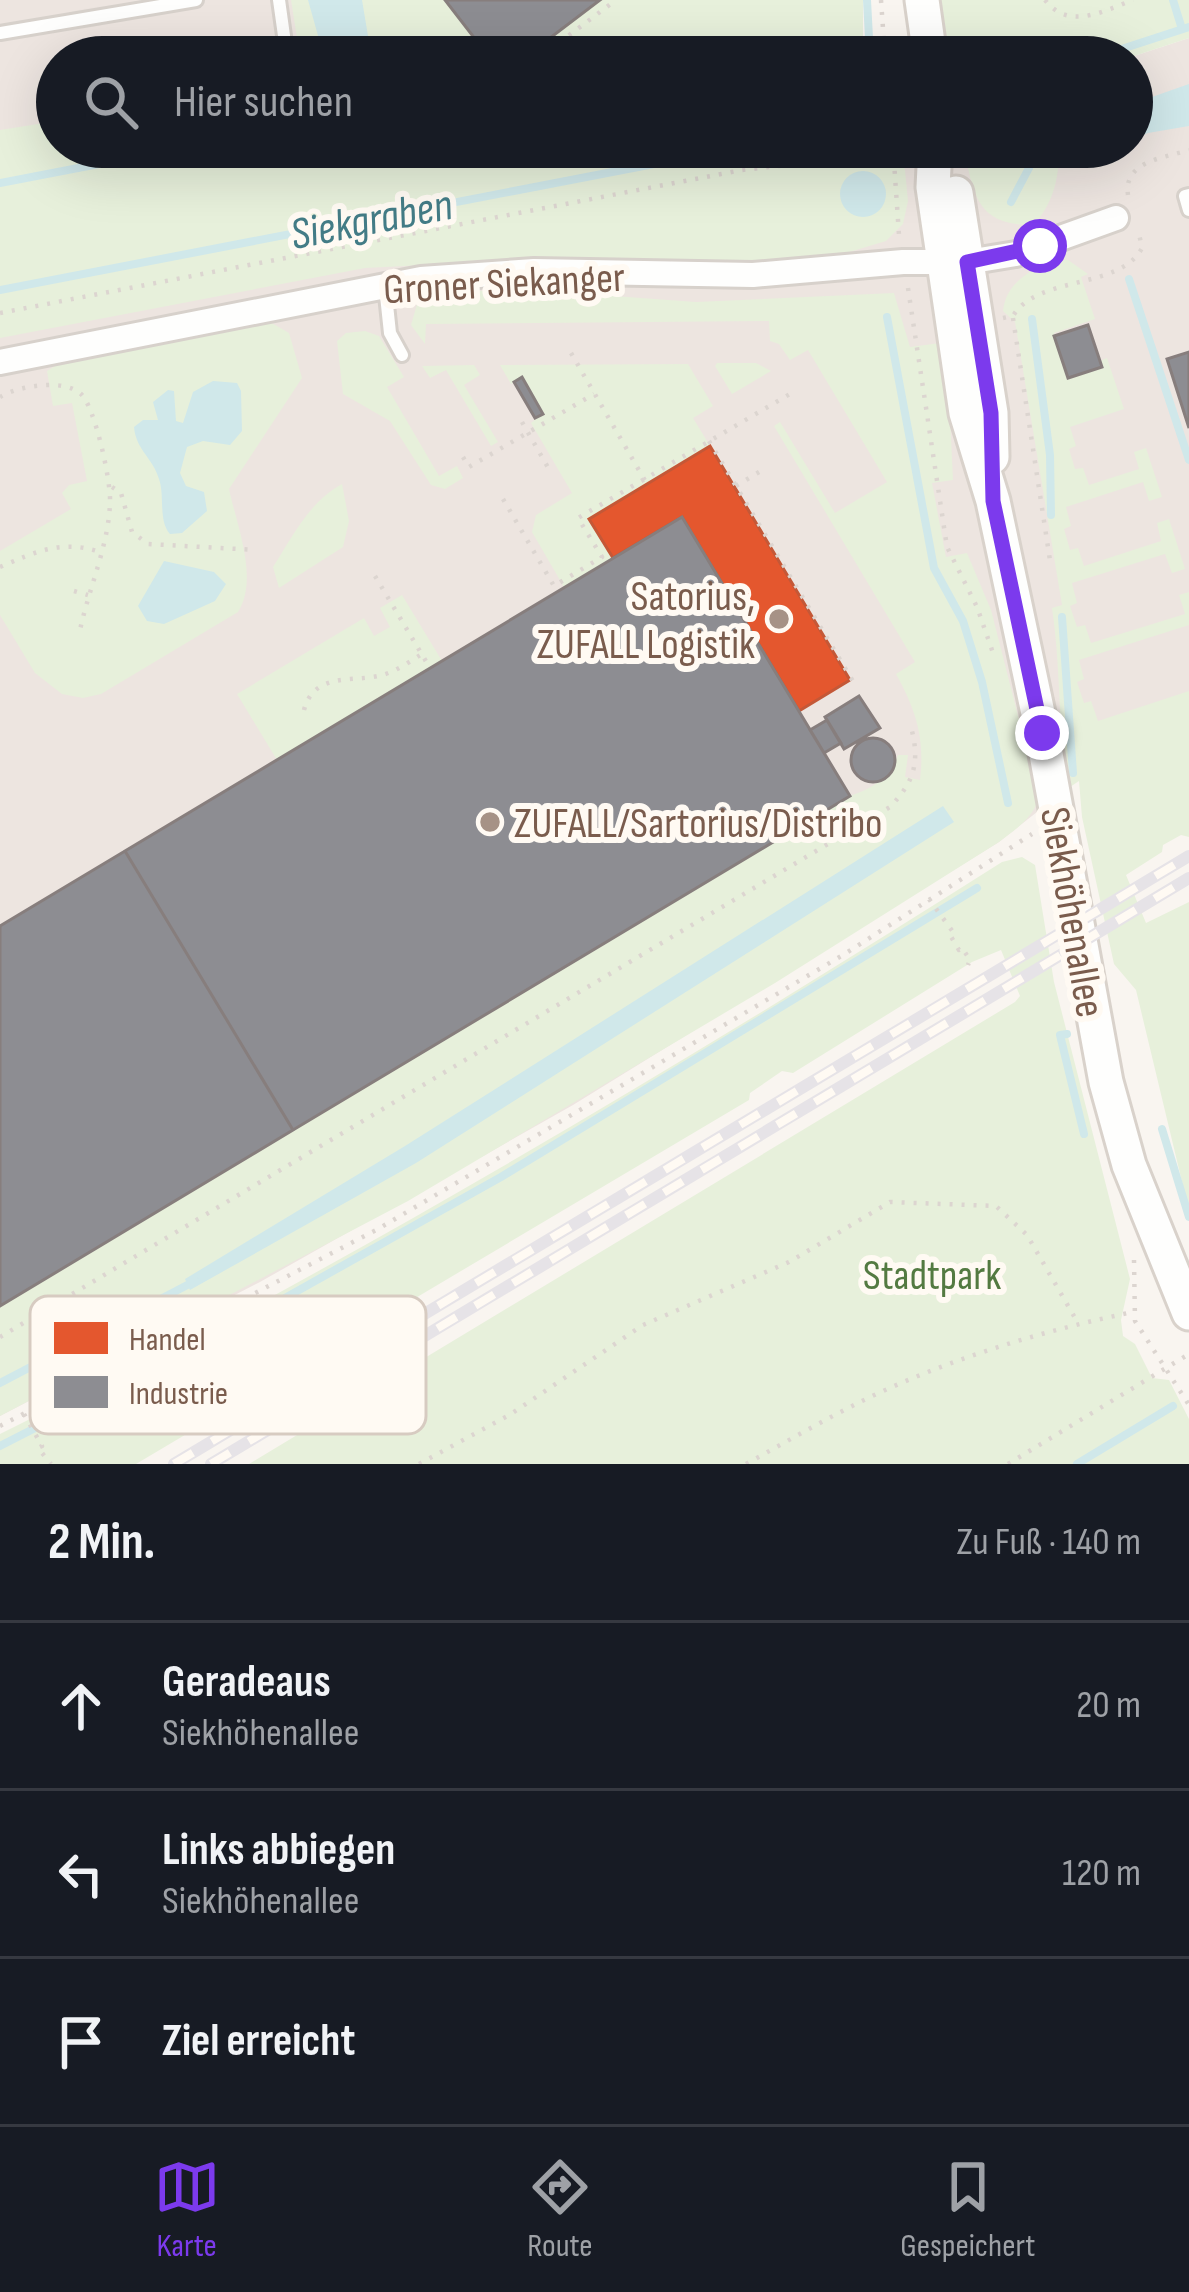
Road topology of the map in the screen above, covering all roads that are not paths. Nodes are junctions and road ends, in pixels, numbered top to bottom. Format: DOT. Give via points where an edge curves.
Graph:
graph roads {
  1 [pos="196,0"];
  2 [pos="279,0"];
  3 [pos="922,0"];
  4 [pos="0,33"];
  5 [pos="284,36"];
  6 [pos="927,36"];
  7 [pos="934,168"];
  8 [pos="950,168"];
  9 [pos="1189,195"];
  10 [pos="1189,210"];
  11 [pos="1128,215"];
  12 [pos="955,262"];
  13 [pos="385,285"];
  14 [pos="403,355"];
  15 [pos="0,362"];
  16 [pos="993,501"];
  17 [pos="1189,1312"];
  1 -- 4 [label="lane"];
  2 -- 5 [label="lane"];
  3 -- 6 [label="main road"];
  7 -- 12 [label="main road, Siekhöhenallee"];
  8 -- 12 [label="main road, Siekhöhenallee"];
  9 -- 10 [label="lane"];
  11 -- 12 [label="street" via="1016,254"];
  12 -- 13 [label="street, Groner Siekanger" via="753,275 534,271"];
  12 -- 16 [label="main road, Siekhöhenallee" via="967,412"];
  12 -- 16 [label="main road, Siekhöhenallee" via="977,323"];
  13 -- 14 [label="lane" via="390,333"];
  13 -- 15 [label="street, Groner Siekanger"];
  16 -- 17 [label="main road, Siekhöhenallee" via="1046,827 1106,1082 1129,1165"];
}
